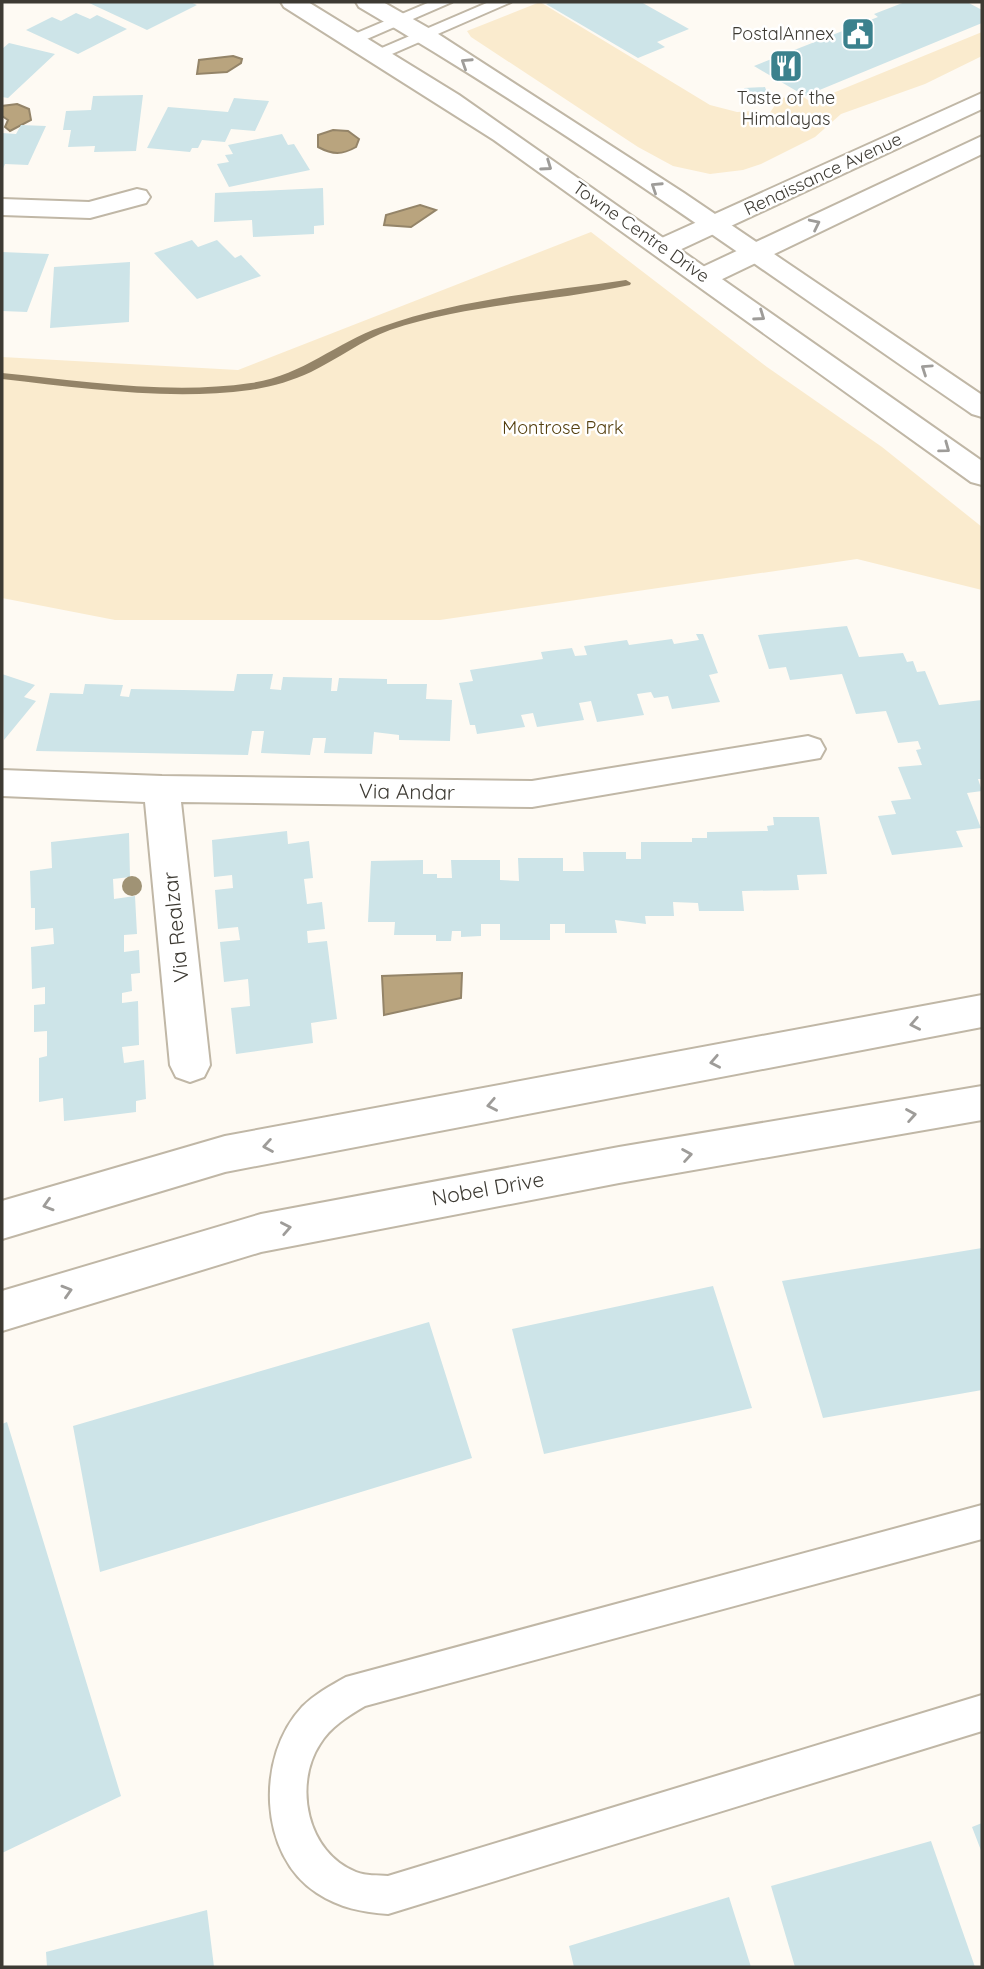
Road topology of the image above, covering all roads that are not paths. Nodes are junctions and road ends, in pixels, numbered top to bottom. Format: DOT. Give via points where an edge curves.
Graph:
graph roads {
  1 [pos="292,2"];
  2 [pos="367,2"];
  3 [pos="444,2"];
  4 [pos="503,2"];
  5 [pos="398,20"];
  6 [pos="424,35"];
  7 [pos="354,38"];
  8 [pos="379,54"];
  9 [pos="982,100"];
  10 [pos="982,144"];
  11 [pos="136,197"];
  12 [pos="2,207"];
  13 [pos="713,225"];
  14 [pos="664,247"];
  15 [pos="753,253"];
  16 [pos="704,277"];
  17 [pos="982,408"];
  18 [pos="982,475"];
  19 [pos="808,749"];
  20 [pos="2,783"];
  21 [pos="162,789"];
  22 [pos="982,1011"];
  23 [pos="190,1065"];
  24 [pos="982,1103"];
  25 [pos="2,1220"];
  26 [pos="2,1311"];
  27 [pos="982,1522"];
  28 [pos="982,1713"];
  1 -- 7 [label="main road, Towne Centre Drive"];
  2 -- 5 [label="main road"];
  3 -- 5 [label="lane"];
  4 -- 6 [label="lane"];
  5 -- 6 [label="main road"];
  5 -- 7 [label="lane"];
  6 -- 8 [label="lane"];
  13 -- 6 [label="main road, one-way"];
  7 -- 8 [label="main road, Towne Centre Drive"];
  8 -- 14 [label="main road, Towne Centre Drive, one-way"];
  9 -- 13 [label="main road, Renaissance Avenue"];
  15 -- 10 [label="main road, Renaissance Avenue, one-way"];
  11 -- 12 [label="main road" via="90,210"];
  13 -- 14 [label="main road, Renaissance Avenue"];
  13 -- 15 [label="main road"];
  14 -- 16 [label="main road, Towne Centre Drive"];
  15 -- 16 [label="main road, Renaissance Avenue"];
  17 -- 15 [label="main road, one-way"];
  16 -- 18 [label="main road, Towne Centre Drive, one-way"];
  19 -- 21 [label="main road, Via Andar" via="532,794"];
  20 -- 21 [label="main road, Via Andar"];
  21 -- 23 [label="main road, Via Realzar"];
  22 -- 25 [label="main road, one-way" via="225,1154"];
  26 -- 24 [label="main road, Nobel Drive, one-way" via="261,1233 579,1172"];
  27 -- 28 [label="lane" via="359,1690 330,1705 306,1732 290,1764 286,1801 299,1846 321,1874 352,1891 388,1895"];
}
